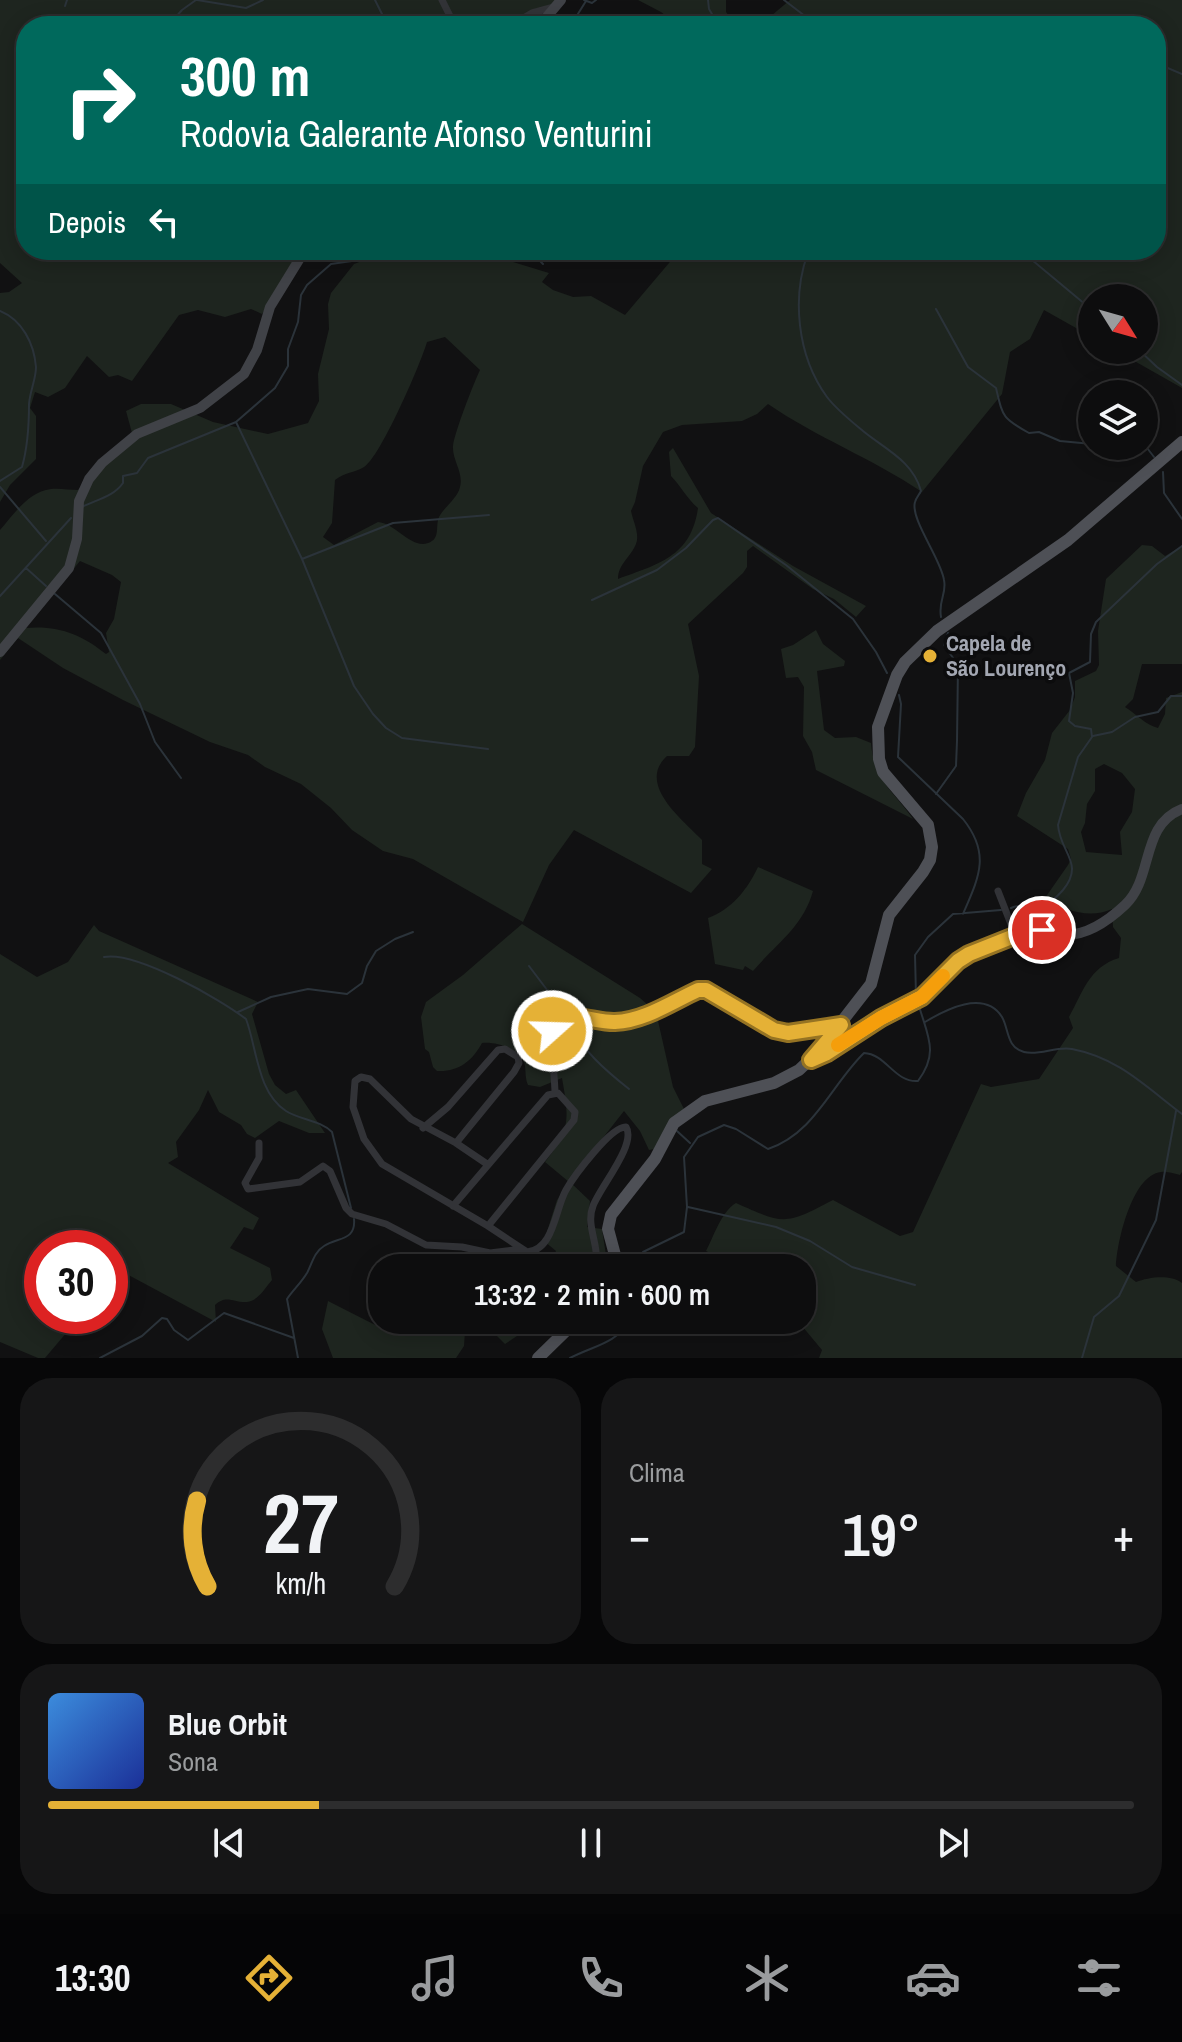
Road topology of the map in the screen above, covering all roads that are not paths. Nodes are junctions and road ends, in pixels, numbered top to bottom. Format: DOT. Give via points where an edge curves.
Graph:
graph roads {
  1 [pos="557,3"];
  2 [pos="527,16"];
  3 [pos="299,260"];
  4 [pos="1182,442"];
  5 [pos="0,652"];
  6 [pos="1182,809"];
  7 [pos="998,891"];
  8 [pos="1016,937"];
  9 [pos="841,1025"];
  10 [pos="811,1060"];
  11 [pos="555,1093"];
  12 [pos="423,1128"];
  13 [pos="259,1143"];
  14 [pos="456,1143"];
  15 [pos="487,1164"];
  16 [pos="453,1206"];
  17 [pos="488,1226"];
  18 [pos="521,1249"];
  19 [pos="596,1254"];
  20 [pos="615,1254"];
  21 [pos="560,1334"];
  22 [pos="538,1358"];
  1 -- 2 [label="street"];
  3 -- 5 [label="street" via="270,307 244,374 200,408 137,434 89,479 79,501 69,568"];
  4 -- 9 [label="main road" via="1068,540 937,631 897,675 878,727 879,759 883,772 928,825 930,860 889,915 871,984"];
  6 -- 8 [label="street" via="1156,831 1128,903 1080,932 1034,929"];
  7 -- 8 [label="street"];
  8 -- 10 [label="street" via="969,954 922,997"];
  9 -- 10 [label="main road"];
  9 -- 11 [label="street" via="788,1033 774,1030 713,992 698,990 636,1019 599,1022 566,1017 552,1031"];
  10 -- 20 [label="main road" via="774,1083 705,1101 674,1123 655,1159 611,1215 608,1229"];
  11 -- 15 [label="street"];
  11 -- 17 [label="street" via="575,1112 574,1120"];
  12 -- 14 [label="street"];
  12 -- 14 [label="street" via="496,1051 505,1049 518,1057 514,1072"];
  12 -- 16 [label="street" via="373,1080 358,1078 353,1085 353,1107 377,1160"];
  13 -- 18 [label="street" via="259,1158 245,1183 248,1189 300,1182 323,1166 352,1214 426,1245 490,1253"];
  14 -- 15 [label="street"];
  15 -- 16 [label="street"];
  16 -- 17 [label="street"];
  17 -- 18 [label="street"];
  18 -- 19 [label="street" via="542,1246 568,1187 600,1145 623,1126 629,1136 589,1221"];
  21 -- 22 [label="main road"];
}
